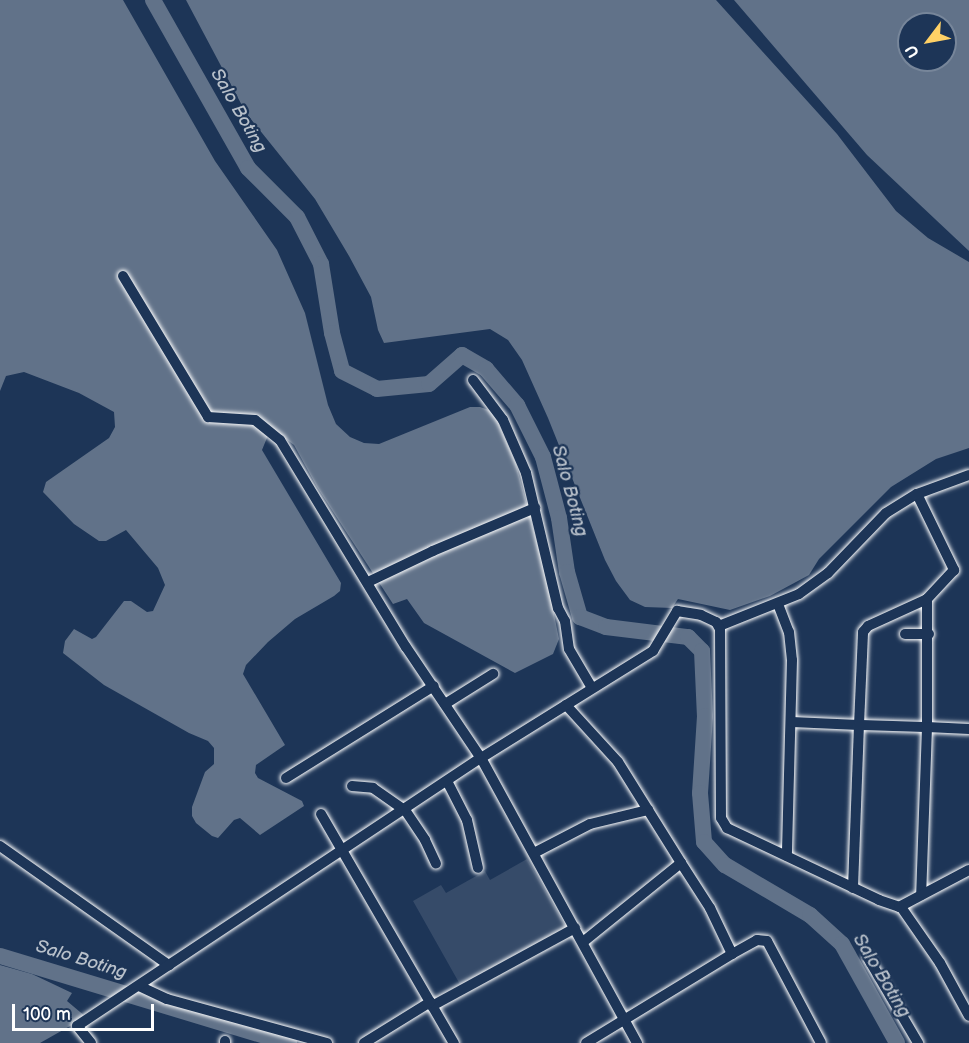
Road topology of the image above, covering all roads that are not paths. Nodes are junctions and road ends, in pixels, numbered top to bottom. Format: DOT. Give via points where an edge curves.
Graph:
graph roads {
  1 [pos="123,276"];
  2 [pos="473,380"];
  3 [pos="969,475"];
  4 [pos="917,494"];
  5 [pos="535,508"];
  6 [pos="368,582"];
  7 [pos="927,599"];
  8 [pos="778,604"];
  9 [pos="719,626"];
  10 [pos="905,634"];
  11 [pos="929,634"];
  12 [pos="493,674"];
  13 [pos="434,686"];
  14 [pos="592,688"];
  15 [pos="445,704"];
  16 [pos="566,705"];
  17 [pos="792,722"];
  18 [pos="859,725"];
  19 [pos="927,728"];
  20 [pos="969,729"];
  21 [pos="481,758"];
  22 [pos="286,778"];
  23 [pos="447,781"];
  24 [pos="352,786"];
  25 [pos="405,810"];
  26 [pos="648,810"];
  27 [pos="321,814"];
  28 [pos="0,846"];
  29 [pos="343,849"];
  30 [pos="534,853"];
  31 [pos="787,856"];
  32 [pos="681,863"];
  33 [pos="436,864"];
  34 [pos="478,868"];
  35 [pos="969,870"];
  36 [pos="853,888"];
  37 [pos="921,896"];
  38 [pos="901,907"];
  39 [pos="575,928"];
  40 [pos="583,942"];
  41 [pos="732,954"];
  42 [pos="868,958"];
  43 [pos="169,965"];
  44 [pos="138,987"];
  45 [pos="431,1004"];
  46 [pos="969,1016"];
  47 [pos="624,1019"];
  48 [pos="302,1040"];
  49 [pos="91,1043"];
  50 [pos="327,1043"];
  51 [pos="364,1043"];
  52 [pos="454,1043"];
  53 [pos="585,1043"];
  54 [pos="638,1043"];
  55 [pos="821,1043"];
  56 [pos="918,1043"];
  1 -- 6 [label="street" via="208,417 255,420 280,440"];
  2 -- 5 [label="street" via="507,427"];
  3 -- 4 [label="street"];
  4 -- 7 [label="street" via="954,570"];
  4 -- 8 [label="street" via="886,513 828,573"];
  5 -- 6 [label="street"];
  5 -- 14 [label="street" via="569,650"];
  6 -- 13 [label="street"];
  7 -- 11 [label="street"];
  7 -- 18 [label="street" via="868,626 863,632"];
  8 -- 9 [label="street"];
  8 -- 17 [label="street" via="792,646"];
  9 -- 14 [label="street" via="687,610 677,611 657,648"];
  9 -- 31 [label="street" via="722,819 736,833"];
  10 -- 11 [label="street"];
  11 -- 19 [label="street"];
  12 -- 15 [label="street"];
  13 -- 15 [label="street"];
  13 -- 22 [label="street"];
  14 -- 16 [label="street"];
  15 -- 21 [label="street"];
  16 -- 21 [label="street"];
  16 -- 26 [label="street" via="607,747"];
  17 -- 18 [label="street"];
  17 -- 31 [label="street"];
  18 -- 19 [label="street"];
  18 -- 36 [label="street"];
  19 -- 20 [label="street"];
  19 -- 37 [label="street"];
  21 -- 23 [label="street"];
  21 -- 30 [label="street"];
  23 -- 25 [label="street"];
  23 -- 34 [label="street" via="466,820"];
  24 -- 25 [label="street" via="373,788"];
  25 -- 29 [label="street"];
  25 -- 33 [label="street"];
  26 -- 30 [label="street" via="590,824"];
  26 -- 32 [label="street"];
  27 -- 29 [label="street"];
  28 -- 43 [label="street"];
  29 -- 43 [label="street"];
  29 -- 45 [label="street"];
  30 -- 39 [label="street"];
  31 -- 36 [label="street"];
  32 -- 40 [label="street"];
  32 -- 41 [label="street" via="710,908"];
  35 -- 37 [label="street"];
  36 -- 38 [label="street"];
  37 -- 38 [label="street"];
  38 -- 46 [label="street" via="934,953"];
  39 -- 40 [label="street"];
  39 -- 45 [label="street"];
  40 -- 47 [label="street"];
  41 -- 47 [label="street"];
  41 -- 55 [label="street" via="757,940 767,941"];
  42 -- 56 [label="street"];
  43 -- 44 [label="street"];
  44 -- 48 [label="street"];
  44 -- 49 [label="street" via="77,1026"];
  45 -- 51 [label="street"];
  45 -- 52 [label="street"];
  47 -- 53 [label="street"];
  47 -- 54 [label="street"];
  48 -- 50 [label="street"];
}
